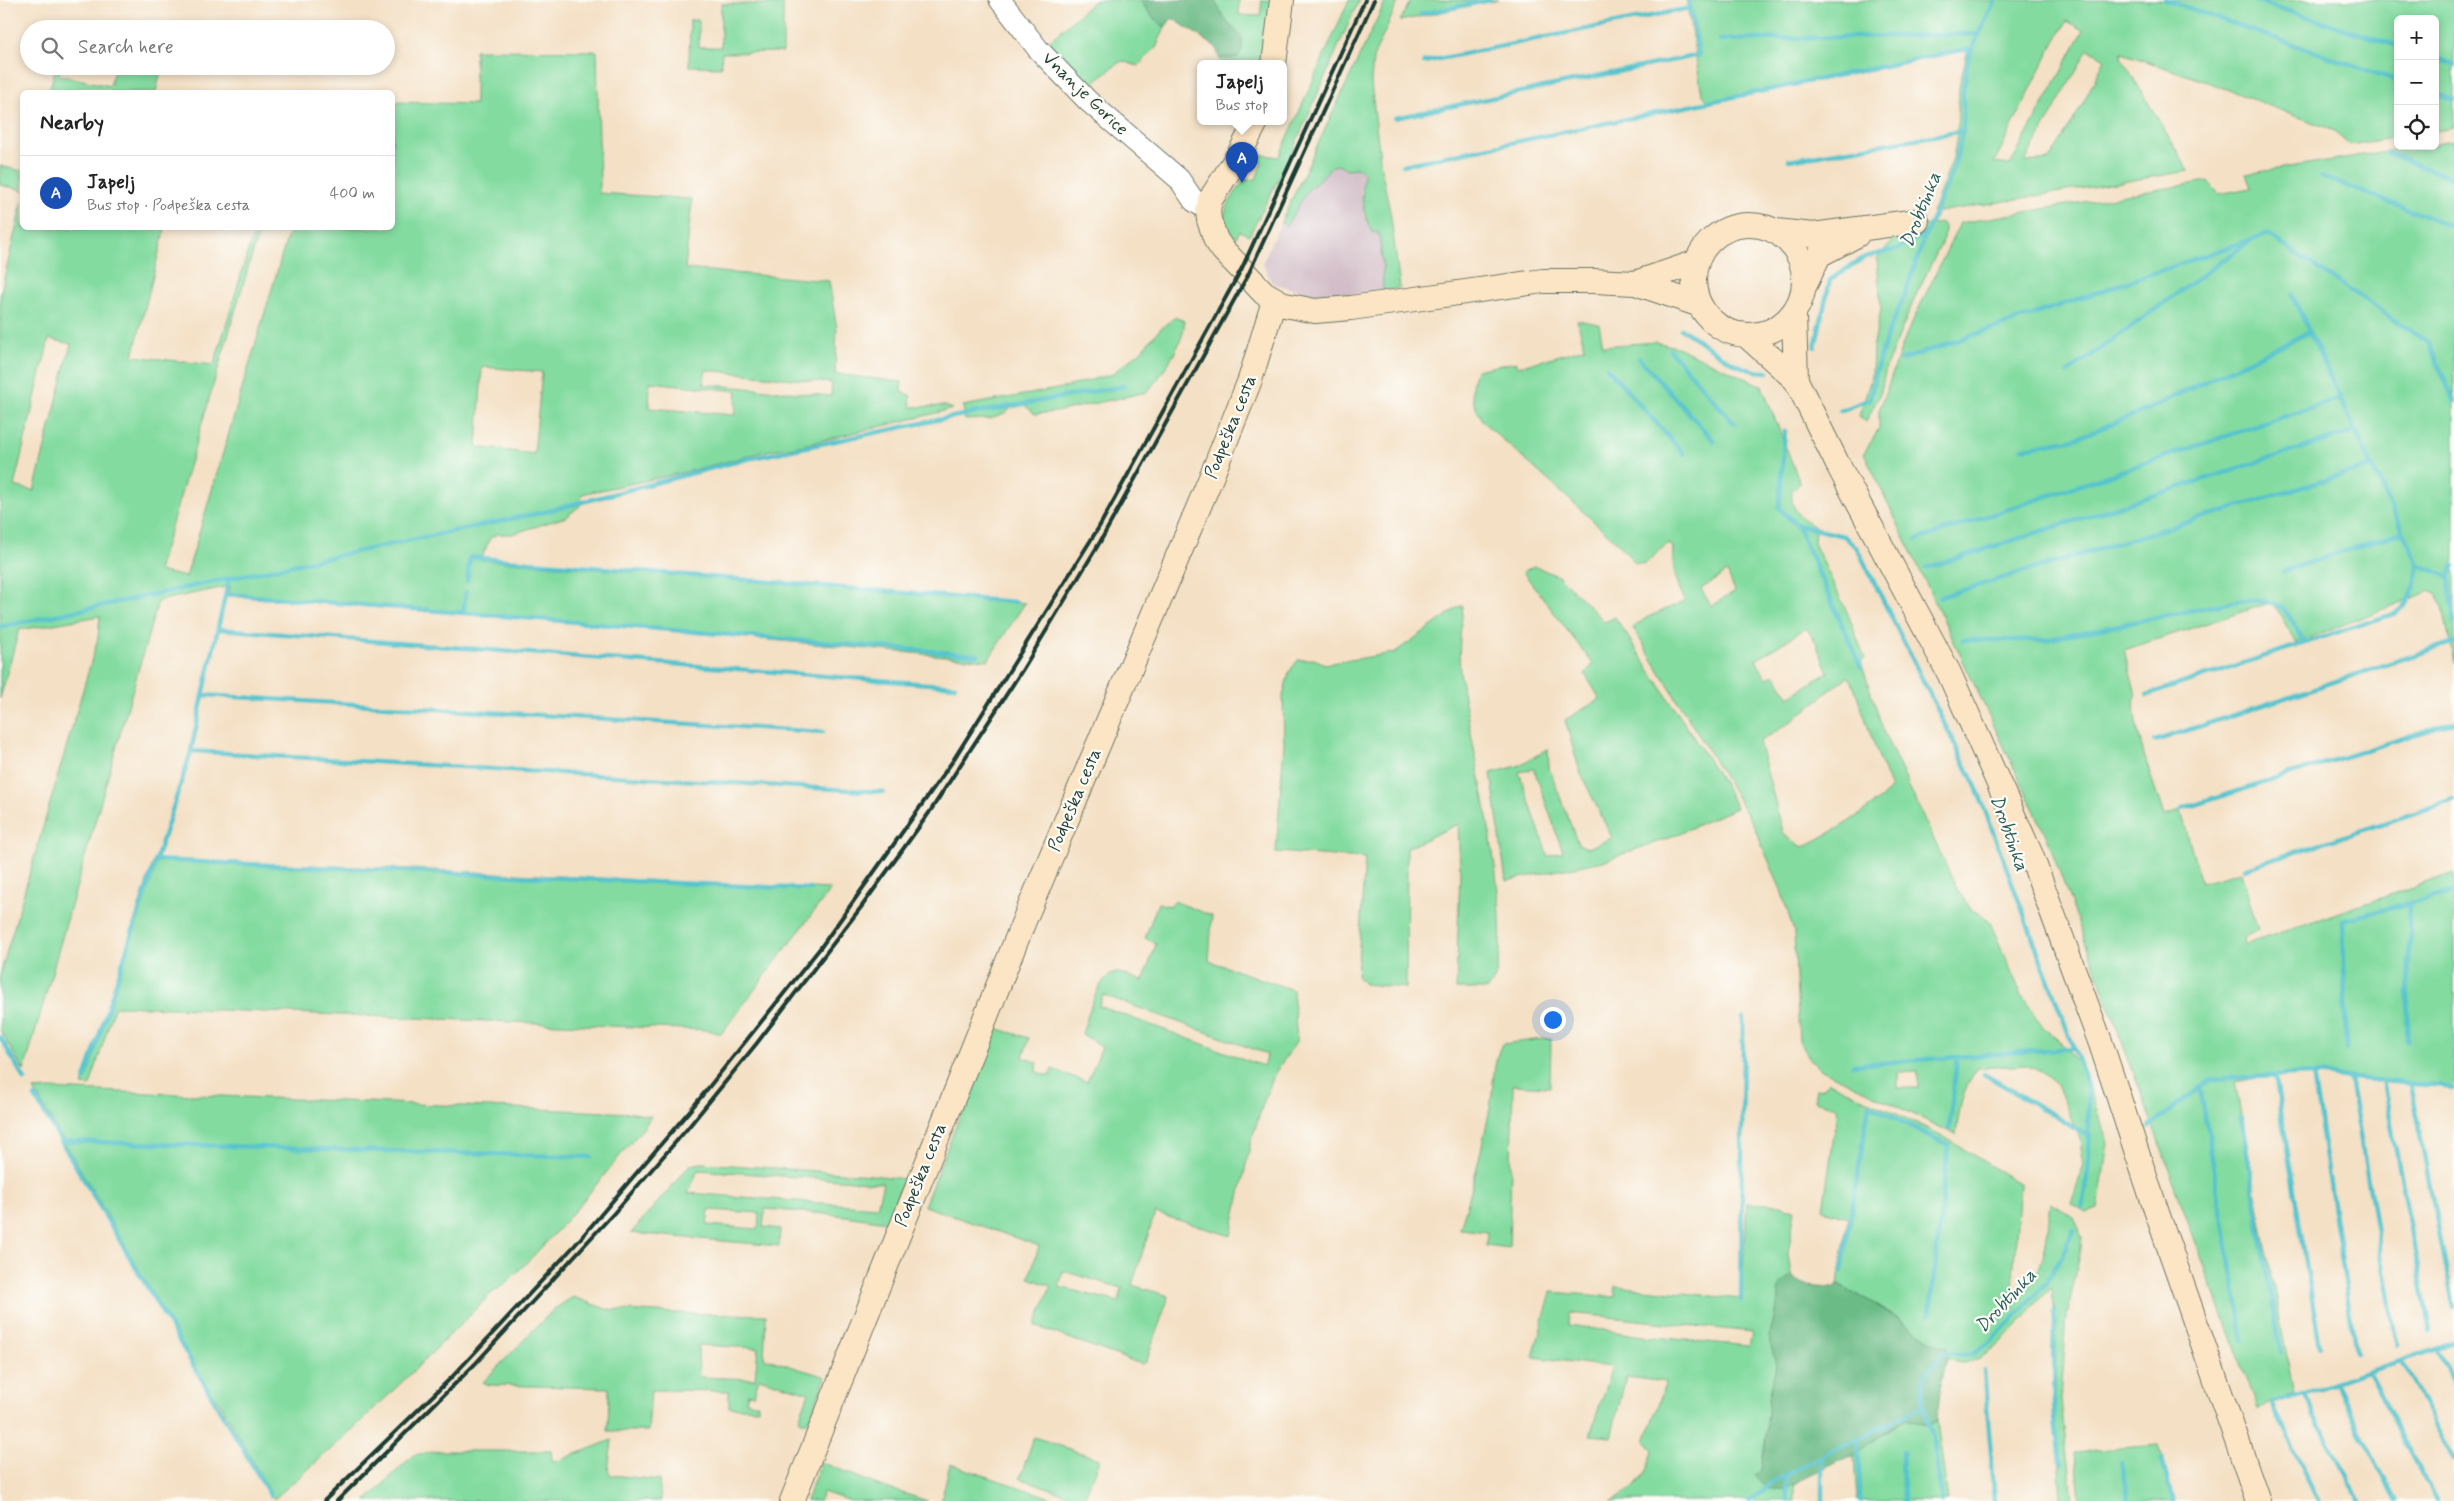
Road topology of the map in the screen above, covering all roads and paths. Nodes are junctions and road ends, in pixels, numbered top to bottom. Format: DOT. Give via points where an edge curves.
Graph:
graph roads {
  1 [pos="1000,0"];
  2 [pos="1282,0"];
  3 [pos="1274,60"];
  4 [pos="1254,125"];
  5 [pos="1212,200"];
  6 [pos="1917,221"];
  7 [pos="1870,228"];
  8 [pos="1776,232"];
  9 [pos="1697,262"];
  10 [pos="1635,283"];
  11 [pos="1805,284"];
  12 [pos="1274,301"];
  13 [pos="1697,304"];
  14 [pos="1794,314"];
  15 [pos="1747,336"];
  16 [pos="1796,380"];
  17 [pos="792,1501"];
  18 [pos="2258,1501"];
  1 -- 5 [label="street, Vnanje Gorice" via="1038,49 1088,101 1179,179"];
  2 -- 3 [label="main road"];
  4 -- 5 [label="main road"];
  5 -- 12 [label="main road" via="1211,228 1223,250"];
  6 -- 7 [label="main road"];
  7 -- 8 [label="main road" via="1814,235"];
  7 -- 11 [label="main road" via="1819,255"];
  8 -- 9 [label="main road" via="1758,225 1738,226 1722,232 1708,243"];
  8 -- 11 [label="main road" via="1791,243"];
  9 -- 10 [label="main road"];
  9 -- 13 [label="main road" via="1693,290"];
  10 -- 12 [label="main road" via="1543,281 1316,311"];
  10 -- 13 [label="main road"];
  11 -- 14 [label="main road"];
  12 -- 17 [label="main road, Podpeška cesta" via="1250,380 1210,480 1026,916"];
  13 -- 15 [label="main road" via="1714,323 1729,332"];
  14 -- 15 [label="main road" via="1764,334"];
  14 -- 16 [label="main road"];
  15 -- 16 [label="main road"];
  16 -- 18 [label="main road" via="1949,673 2031,855 2101,1044"];
}
